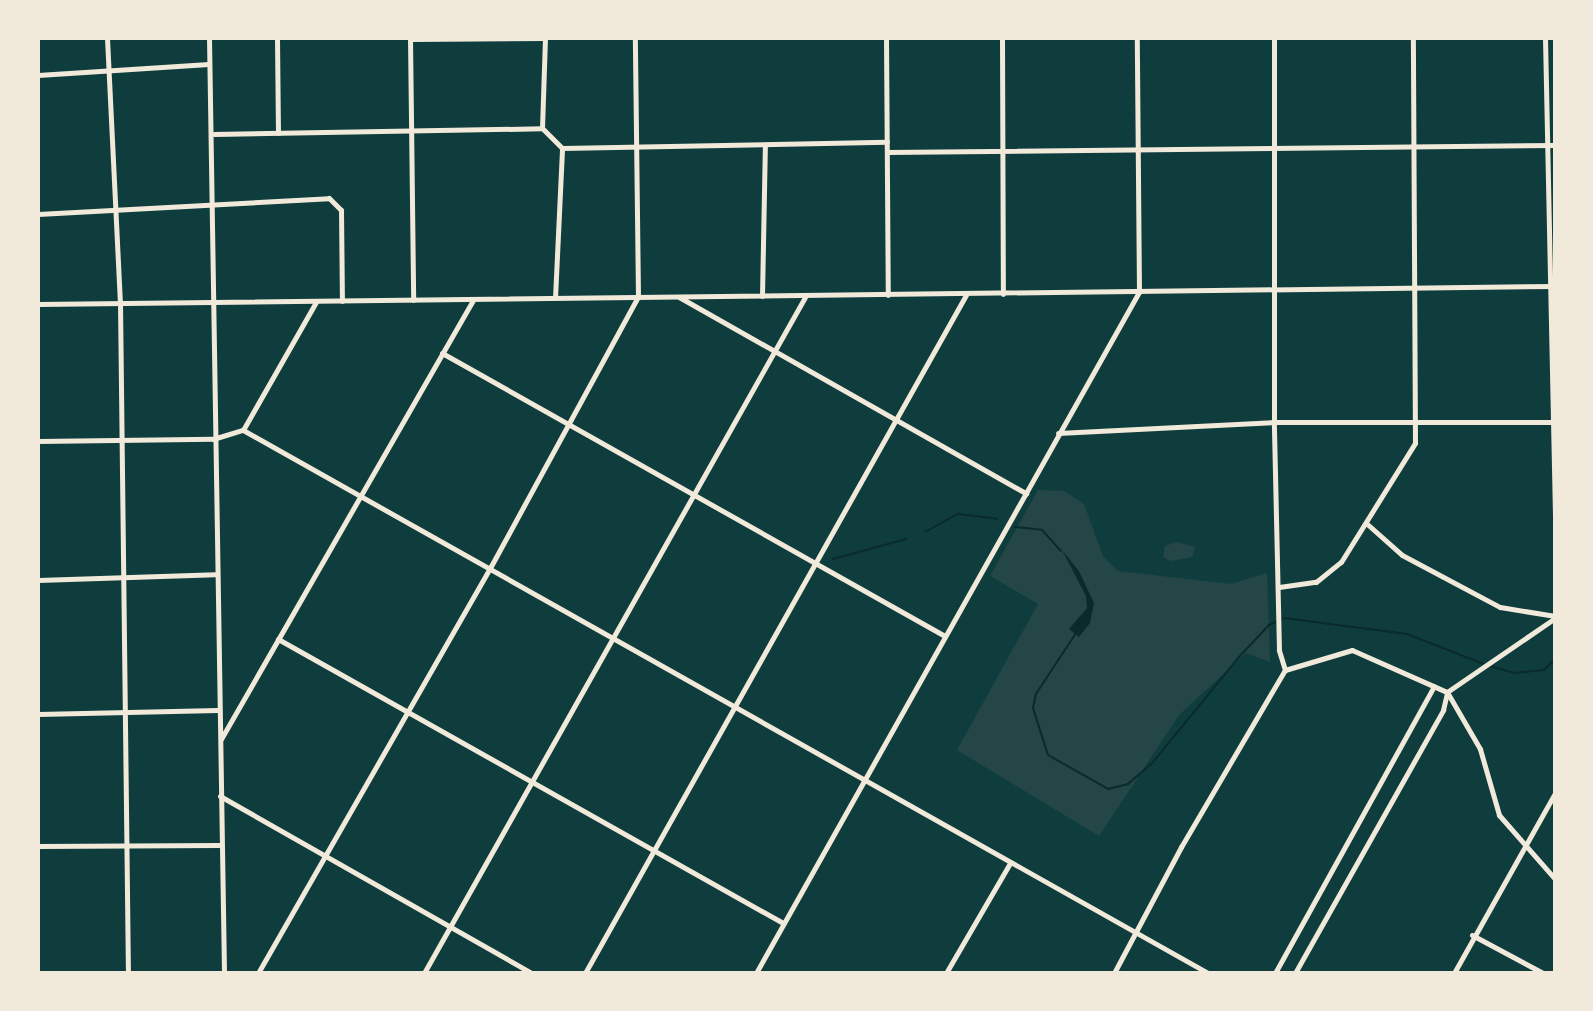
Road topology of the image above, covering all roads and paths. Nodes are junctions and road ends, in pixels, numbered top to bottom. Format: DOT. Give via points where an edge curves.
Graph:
graph roads {
  1 [pos="107,38"];
  2 [pos="209,38"];
  3 [pos="277,38"];
  4 [pos="545,38"];
  5 [pos="635,38"];
  6 [pos="886,38"];
  7 [pos="1002,38"];
  8 [pos="1137,38"];
  9 [pos="1274,38"];
  10 [pos="1413,38"];
  11 [pos="1545,38"];
  12 [pos="410,39"];
  13 [pos="209,64"];
  14 [pos="109,71"];
  15 [pos="38,75"];
  16 [pos="542,128"];
  17 [pos="415,131"];
  18 [pos="278,133"];
  19 [pos="214,134"];
  20 [pos="887,142"];
  21 [pos="1555,145"];
  22 [pos="765,146"];
  23 [pos="1547,146"];
  24 [pos="638,147"];
  25 [pos="1414,147"];
  26 [pos="562,148"];
  27 [pos="1275,148"];
  28 [pos="1140,150"];
  29 [pos="1001,151"];
  30 [pos="887,152"];
  31 [pos="212,202"];
  32 [pos="116,210"];
  33 [pos="38,214"];
  34 [pos="1552,286"];
  35 [pos="1278,289"];
  36 [pos="1415,289"];
  37 [pos="1139,292"];
  38 [pos="966,294"];
  39 [pos="1003,294"];
  40 [pos="888,295"];
  41 [pos="762,296"];
  42 [pos="805,296"];
  43 [pos="638,297"];
  44 [pos="679,297"];
  45 [pos="555,298"];
  46 [pos="473,299"];
  47 [pos="413,300"];
  48 [pos="211,301"];
  49 [pos="316,301"];
  50 [pos="342,301"];
  51 [pos="120,303"];
  52 [pos="38,304"];
  53 [pos="774,351"];
  54 [pos="442,353"];
  55 [pos="896,420"];
  56 [pos="1274,422"];
  57 [pos="1552,422"];
  58 [pos="1413,424"];
  59 [pos="569,427"];
  60 [pos="243,430"];
  61 [pos="1058,433"];
  62 [pos="121,438"];
  63 [pos="213,439"];
  64 [pos="38,441"];
  65 [pos="1026,493"];
  66 [pos="358,496"];
  67 [pos="691,496"];
  68 [pos="1366,523"];
  69 [pos="1555,536"];
  70 [pos="814,565"];
  71 [pos="490,568"];
  72 [pos="215,574"];
  73 [pos="124,578"];
  74 [pos="38,580"];
  75 [pos="1278,587"];
  76 [pos="1555,617"];
  77 [pos="943,635"];
  78 [pos="278,639"];
  79 [pos="616,639"];
  80 [pos="1285,670"];
  81 [pos="1434,686"];
  82 [pos="1447,692"];
  83 [pos="735,705"];
  84 [pos="218,710"];
  85 [pos="127,712"];
  86 [pos="406,713"];
  87 [pos="38,714"];
  88 [pos="219,742"];
  89 [pos="863,779"];
  90 [pos="532,780"];
  91 [pos="1555,793"];
  92 [pos="219,796"];
  93 [pos="124,844"];
  94 [pos="219,845"];
  95 [pos="1522,845"];
  96 [pos="38,846"];
  97 [pos="654,851"];
  98 [pos="321,855"];
  99 [pos="1010,863"];
  100 [pos="1555,879"];
  101 [pos="783,923"];
  102 [pos="450,927"];
  103 [pos="1138,931"];
  104 [pos="1472,935"];
  105 [pos="128,973"];
  106 [pos="224,973"];
  107 [pos="258,973"];
  108 [pos="424,973"];
  109 [pos="532,973"];
  110 [pos="585,973"];
  111 [pos="756,973"];
  112 [pos="946,973"];
  113 [pos="1114,973"];
  114 [pos="1208,973"];
  115 [pos="1275,973"];
  116 [pos="1295,973"];
  117 [pos="1454,973"];
  118 [pos="1543,973"];
  1 -- 14 [label="street"];
  2 -- 13 [label="street"];
  3 -- 18 [label="street"];
  4 -- 12 [label="street"];
  4 -- 16 [label="street"];
  5 -- 24 [label="street"];
  6 -- 20 [label="street"];
  7 -- 29 [label="street"];
  8 -- 28 [label="street"];
  9 -- 27 [label="street"];
  10 -- 25 [label="street"];
  11 -- 23 [label="street"];
  12 -- 17 [label="street"];
  13 -- 14 [label="street"];
  13 -- 19 [label="street"];
  14 -- 15 [label="street"];
  14 -- 32 [label="street"];
  16 -- 17 [label="street"];
  16 -- 26 [label="street"];
  17 -- 18 [label="street"];
  17 -- 47 [label="street"];
  18 -- 19 [label="street"];
  19 -- 31 [label="street"];
  20 -- 22 [label="street"];
  20 -- 30 [label="street"];
  21 -- 23 [label="street"];
  22 -- 24 [label="street"];
  22 -- 41 [label="street"];
  23 -- 25 [label="street"];
  23 -- 34 [label="street"];
  24 -- 26 [label="street"];
  24 -- 43 [label="street"];
  25 -- 27 [label="street"];
  25 -- 36 [label="street"];
  26 -- 45 [label="street"];
  27 -- 28 [label="street"];
  27 -- 35 [label="street"];
  28 -- 29 [label="street"];
  28 -- 37 [label="street"];
  29 -- 30 [label="street"];
  29 -- 39 [label="street"];
  30 -- 40 [label="street"];
  31 -- 32 [label="street"];
  31 -- 48 [label="street"];
  31 -- 50 [label="street" via="329,198 341,210"];
  32 -- 33 [label="street"];
  32 -- 51 [label="street"];
  34 -- 36 [label="street"];
  34 -- 57 [label="street"];
  35 -- 36 [label="street"];
  35 -- 37 [label="street"];
  35 -- 56 [label="street"];
  36 -- 58 [label="street"];
  37 -- 39 [label="street"];
  37 -- 61 [label="street"];
  38 -- 39 [label="street"];
  38 -- 40 [label="street"];
  38 -- 55 [label="street"];
  40 -- 42 [label="street"];
  41 -- 42 [label="street"];
  41 -- 44 [label="street"];
  42 -- 53 [label="street"];
  43 -- 44 [label="street"];
  43 -- 45 [label="street"];
  43 -- 59 [label="street"];
  44 -- 53 [label="street"];
  45 -- 46 [label="street"];
  46 -- 47 [label="street"];
  46 -- 54 [label="street"];
  47 -- 50 [label="street"];
  48 -- 49 [label="street"];
  48 -- 51 [label="street"];
  48 -- 63 [label="street"];
  49 -- 50 [label="street"];
  49 -- 60 [label="street"];
  51 -- 52 [label="street"];
  51 -- 62 [label="street"];
  53 -- 55 [label="street"];
  53 -- 67 [label="street"];
  54 -- 59 [label="street"];
  54 -- 66 [label="street"];
  55 -- 65 [label="street"];
  55 -- 70 [label="street"];
  56 -- 58 [label="street"];
  56 -- 61 [label="street"];
  56 -- 75 [label="street"];
  57 -- 58 [label="street"];
  57 -- 69 [label="street"];
  58 -- 68 [label="street" via="1415,443"];
  59 -- 67 [label="street"];
  59 -- 71 [label="street"];
  60 -- 63 [label="street"];
  60 -- 66 [label="street"];
  61 -- 65 [label="street"];
  62 -- 63 [label="street"];
  62 -- 64 [label="street"];
  62 -- 73 [label="street"];
  63 -- 72 [label="street"];
  65 -- 77 [label="street"];
  66 -- 71 [label="street"];
  66 -- 78 [label="street"];
  67 -- 70 [label="street"];
  67 -- 79 [label="street"];
  68 -- 75 [label="street" via="1341,562 1316,582"];
  68 -- 76 [label="street" via="1402,555 1500,607"];
  70 -- 77 [label="street"];
  70 -- 83 [label="street"];
  71 -- 79 [label="street"];
  71 -- 86 [label="street"];
  72 -- 73 [label="street"];
  72 -- 84 [label="street"];
  73 -- 74 [label="street"];
  73 -- 85 [label="street"];
  75 -- 80 [label="street" via="1279,650"];
  76 -- 82 [label="street"];
  77 -- 89 [label="street"];
  78 -- 86 [label="street"];
  78 -- 88 [label="street"];
  79 -- 83 [label="street"];
  79 -- 90 [label="street"];
  80 -- 81 [label="street" via="1352,650"];
  80 -- 103 [label="street"];
  81 -- 82 [label="street"];
  81 -- 115 [label="street"];
  82 -- 95 [label="street" via="1480,749 1499,815"];
  82 -- 116 [label="street" via="1443,710"];
  83 -- 89 [label="street"];
  83 -- 97 [label="street"];
  84 -- 85 [label="street"];
  84 -- 88 [label="street"];
  85 -- 87 [label="street"];
  85 -- 93 [label="street"];
  86 -- 90 [label="street"];
  86 -- 98 [label="street"];
  88 -- 92 [label="street"];
  89 -- 99 [label="street"];
  89 -- 101 [label="street"];
  90 -- 97 [label="street"];
  90 -- 102 [label="street"];
  91 -- 95 [label="street"];
  92 -- 94 [label="street"];
  92 -- 98 [label="street"];
  93 -- 94 [label="street"];
  93 -- 96 [label="street"];
  93 -- 105 [label="street"];
  94 -- 106 [label="street"];
  95 -- 100 [label="street"];
  95 -- 104 [label="street"];
  97 -- 101 [label="street"];
  97 -- 110 [label="street"];
  98 -- 102 [label="street"];
  98 -- 107 [label="street"];
  99 -- 103 [label="street"];
  99 -- 112 [label="street"];
  101 -- 111 [label="street"];
  102 -- 108 [label="street"];
  102 -- 109 [label="street"];
  103 -- 113 [label="street"];
  103 -- 114 [label="street"];
  104 -- 117 [label="street"];
  104 -- 118 [label="street"];
}
